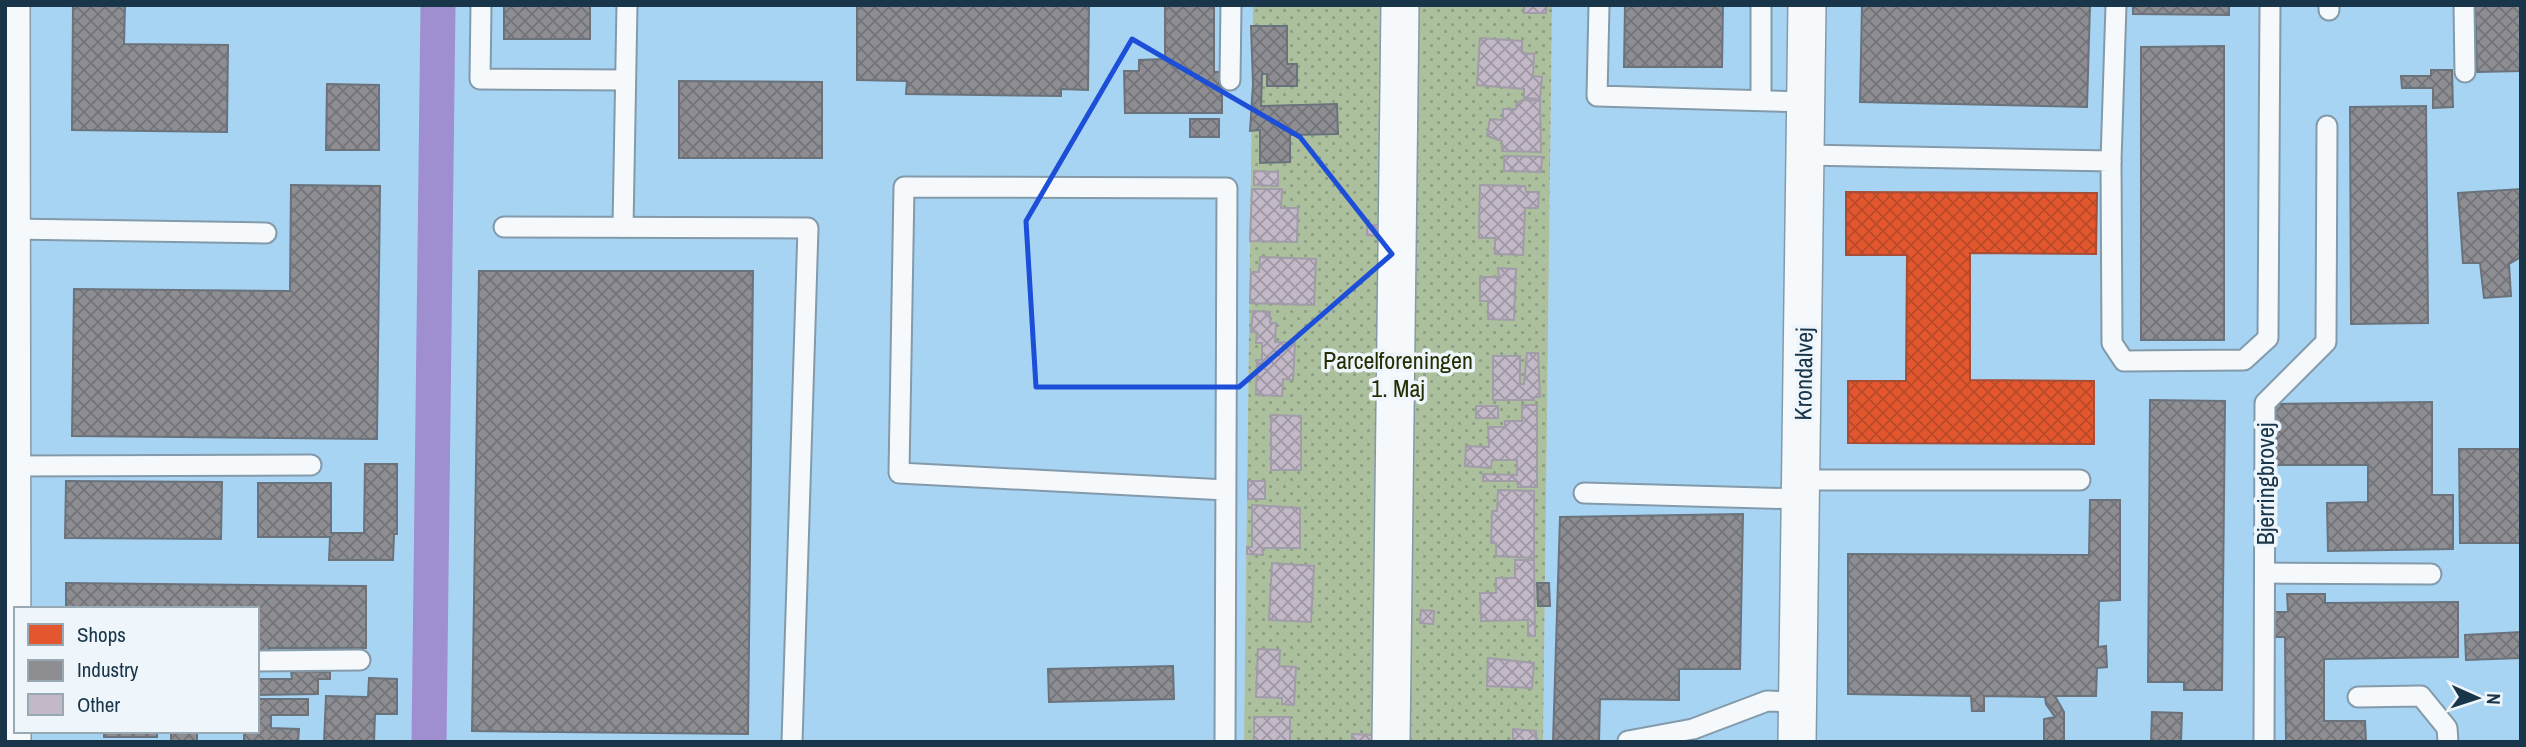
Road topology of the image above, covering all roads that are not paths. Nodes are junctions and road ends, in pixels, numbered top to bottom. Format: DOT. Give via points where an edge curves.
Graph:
graph roads {
  1 [pos="11,5"];
  2 [pos="481,5"];
  3 [pos="626,5"];
  4 [pos="1231,5"];
  5 [pos="1400,5"];
  6 [pos="1599,5"];
  7 [pos="1761,5"];
  8 [pos="1807,5"];
  9 [pos="2116,5"];
  10 [pos="2270,5"];
  11 [pos="2464,5"];
  12 [pos="8,62"];
  13 [pos="2465,72"];
  14 [pos="625,80"];
  15 [pos="1230,80"];
  16 [pos="1761,100"];
  17 [pos="1807,102"];
  18 [pos="2327,126"];
  19 [pos="1806,155"];
  20 [pos="2111,161"];
  21 [pos="10,218"];
  22 [pos="504,227"];
  23 [pos="623,227"];
  24 [pos="266,233"];
  25 [pos="9,389"];
  26 [pos="311,465"];
  27 [pos="12,466"];
  28 [pos="2080,480"];
  29 [pos="1226,490"];
  30 [pos="1801,490"];
  31 [pos="1584,493"];
  32 [pos="2265,573"];
  33 [pos="2431,573"];
  34 [pos="360,660"];
  35 [pos="259,661"];
  36 [pos="14,663"];
  37 [pos="2358,697"];
  38 [pos="1798,702"];
  39 [pos="1628,741"];
  40 [pos="12,742"];
  41 [pos="793,742"];
  42 [pos="1225,742"];
  43 [pos="1391,742"];
  44 [pos="1797,742"];
  45 [pos="2264,742"];
  46 [pos="2448,742"];
  1 -- 12 [label="street"];
  2 -- 14 [label="lane" via="480,79"];
  3 -- 14 [label="lane"];
  4 -- 15 [label="lane"];
  5 -- 43 [label="street"];
  6 -- 16 [label="lane" via="1597,96"];
  7 -- 16 [label="lane"];
  8 -- 17 [label="street, Krondalvej"];
  9 -- 20 [label="lane"];
  10 -- 20 [label="lane" via="2268,338 2244,360 2124,361 2112,343"];
  11 -- 13 [label="lane"];
  12 -- 21 [label="street"];
  14 -- 23 [label="lane"];
  16 -- 17 [label="lane"];
  17 -- 19 [label="street, Krondalvej"];
  18 -- 32 [label="lane, Bjerringbrovej" via="2326,342 2265,403"];
  19 -- 20 [label="lane"];
  19 -- 30 [label="street, Krondalvej"];
  21 -- 24 [label="lane"];
  21 -- 25 [label="street"];
  22 -- 23 [label="lane"];
  23 -- 41 [label="lane" via="808,228"];
  25 -- 27 [label="street"];
  26 -- 27 [label="lane"];
  27 -- 36 [label="street"];
  28 -- 30 [label="lane"];
  29 -- 29 [label="lane" via="1227,188 904,187 899,473"];
  29 -- 42 [label="lane"];
  30 -- 31 [label="lane"];
  30 -- 38 [label="street, Krondalvej"];
  32 -- 33 [label="lane"];
  32 -- 45 [label="lane, Bjerringbrovej"];
  34 -- 35 [label="lane"];
  36 -- 40 [label="street"];
  37 -- 46 [label="lane" via="2421,696 2447,728"];
  38 -- 39 [label="lane" via="1767,701 1693,729"];
  38 -- 44 [label="street, Krondalvej"];
}
